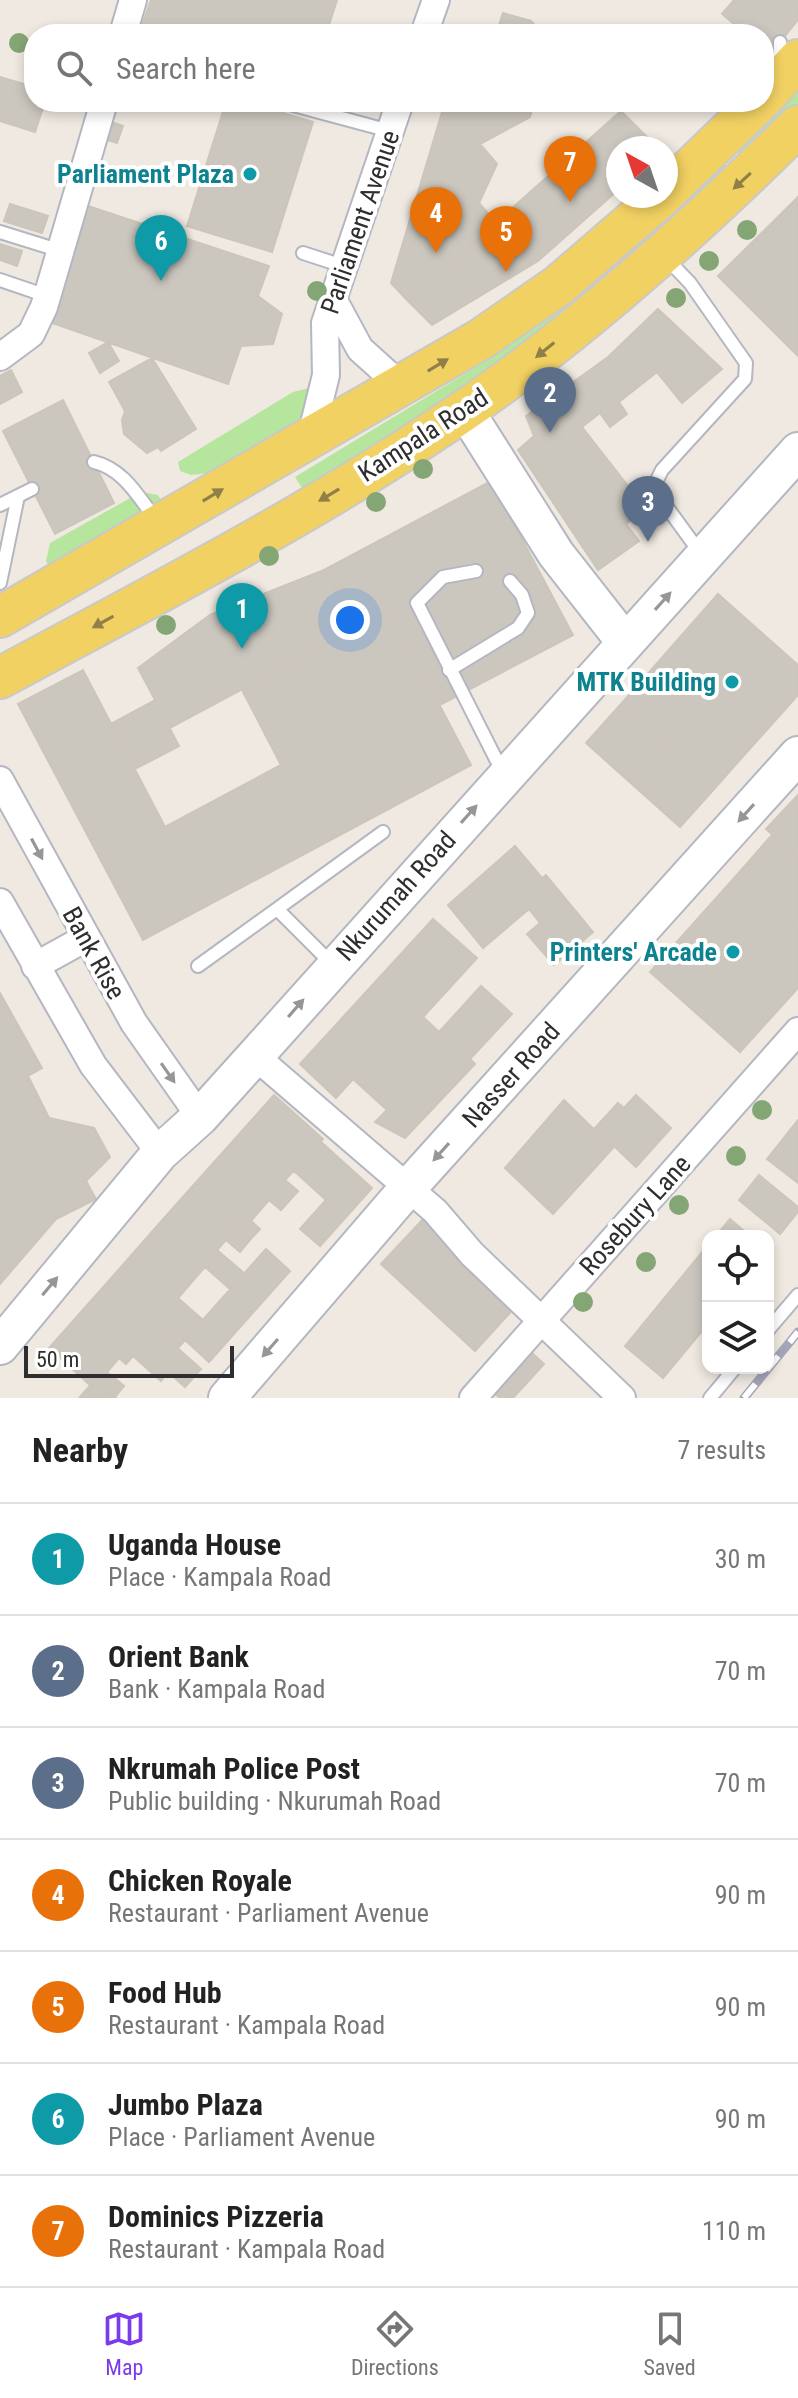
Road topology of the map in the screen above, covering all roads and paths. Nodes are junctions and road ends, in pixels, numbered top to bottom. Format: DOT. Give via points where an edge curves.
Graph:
graph roads {
  1 [pos="133,0"];
  2 [pos="436,0"];
  3 [pos="126,24"];
  4 [pos="428,24"];
  5 [pos="101,112"];
  6 [pos="319,112"];
  7 [pos="397,112"];
  8 [pos="742,112"];
  9 [pos="798,126"];
  10 [pos="390,131"];
  11 [pos="678,179"];
  12 [pos="648,208"];
  13 [pos="0,232"];
  14 [pos="61,251"];
  15 [pos="303,253"];
  16 [pos="661,253"];
  17 [pos="343,266"];
  18 [pos="0,280"];
  19 [pos="47,296"];
  20 [pos="332,297"];
  21 [pos="0,357"];
  22 [pos="401,386"];
  23 [pos="465,410"];
  24 [pos="311,436"];
  25 [pos="796,456"];
  26 [pos="94,462"];
  27 [pos="32,489"];
  28 [pos="18,496"];
  29 [pos="0,505"];
  30 [pos="160,526"];
  31 [pos="703,556"];
  32 [pos="476,571"];
  33 [pos="510,581"];
  34 [pos="0,583"];
  35 [pos="0,617"];
  36 [pos="625,642"];
  37 [pos="449,670"];
  38 [pos="0,678"];
  39 [pos="798,755"];
  40 [pos="505,775"];
  41 [pos="0,780"];
  42 [pos="383,832"];
  43 [pos="0,902"];
  44 [pos="277,909"];
  45 [pos="84,939"];
  46 [pos="35,966"];
  47 [pos="198,966"];
  48 [pos="333,966"];
  49 [pos="798,1031"];
  50 [pos="255,1056"];
  51 [pos="200,1117"];
  52 [pos="160,1153"];
  53 [pos="407,1189"];
  54 [pos="798,1295"];
  55 [pos="541,1321"];
  56 [pos="774,1323"];
  57 [pos="0,1346"];
  58 [pos="730,1374"];
  59 [pos="227,1398"];
  60 [pos="473,1398"];
  61 [pos="622,1398"];
  62 [pos="710,1398"];
  1 -- 3 [label="street"];
  2 -- 4 [label="street"];
  5 -- 14 [label="street"];
  6 -- 10 [label="lane"];
  7 -- 10 [label="street, Parliament Avenue"];
  8 -- 11 [label="main road, Kampala Road"];
  9 -- 16 [label="main road, Kampala Road, one-way"];
  10 -- 17 [label="street, Parliament Avenue"];
  22 -- 12 [label="main road, Kampala Road, one-way" via="559,285"];
  13 -- 14 [label="lane"];
  14 -- 19 [label="street"];
  15 -- 17 [label="lane"];
  16 -- 23 [label="main road, Kampala Road, one-way"];
  16 -- 31 [label="lane" via="690,283 746,363 745,379 662,470 653,488"];
  17 -- 20 [label="street, Parliament Avenue"];
  18 -- 19 [label="lane"];
  19 -- 21 [label="street" via="31,334"];
  20 -- 22 [label="street" via="360,349"];
  20 -- 24 [label="street, Parliament Avenue" via="323,340 326,375"];
  22 -- 24 [label="main road, Kampala Road"];
  23 -- 36 [label="street" via="556,554"];
  23 -- 38 [label="main road, Kampala Road, one-way" via="244,545"];
  30 -- 24 [label="main road, Kampala Road, one-way"];
  25 -- 31 [label="street, Nkurumah Road"];
  26 -- 30 [label="lane" via="108,465 129,484"];
  27 -- 28 [label="lane"];
  28 -- 29 [label="lane"];
  28 -- 34 [label="lane"];
  30 -- 35 [label="main road, Kampala Road"];
  36 -- 31 [label="street, Nkurumah Road, one-way"];
  32 -- 37 [label="lane" via="443,577 417,603"];
  33 -- 37 [label="lane" via="528,613 518,628"];
  36 -- 40 [label="street, Nkurumah Road"];
  37 -- 40 [label="lane"];
  39 -- 53 [label="street, Nasser Road, one-way"];
  48 -- 40 [label="street, Nkurumah Road, one-way"];
  41 -- 45 [label="street, Bank Rise, one-way"];
  42 -- 44 [label="lane"];
  43 -- 46 [label="street"];
  44 -- 47 [label="lane"];
  44 -- 48 [label="lane"];
  45 -- 46 [label="street"];
  45 -- 51 [label="street, Bank Rise, one-way"];
  46 -- 52 [label="street" via="93,1065"];
  50 -- 48 [label="street, Nkurumah Road, one-way"];
  49 -- 55 [label="street, Rosebury Lane"];
  50 -- 51 [label="street, Nkurumah Road"];
  50 -- 53 [label="street"];
  51 -- 52 [label="street, Nkurumah Road"];
  57 -- 52 [label="street, Nkurumah Road, one-way"];
  53 -- 55 [label="street"];
  53 -- 59 [label="street, Nasser Road, one-way"];
  54 -- 56 [label="lane"];
  55 -- 60 [label="street, Rosebury Lane"];
  55 -- 61 [label="street"];
  58 -- 62 [label="lane"];
}
